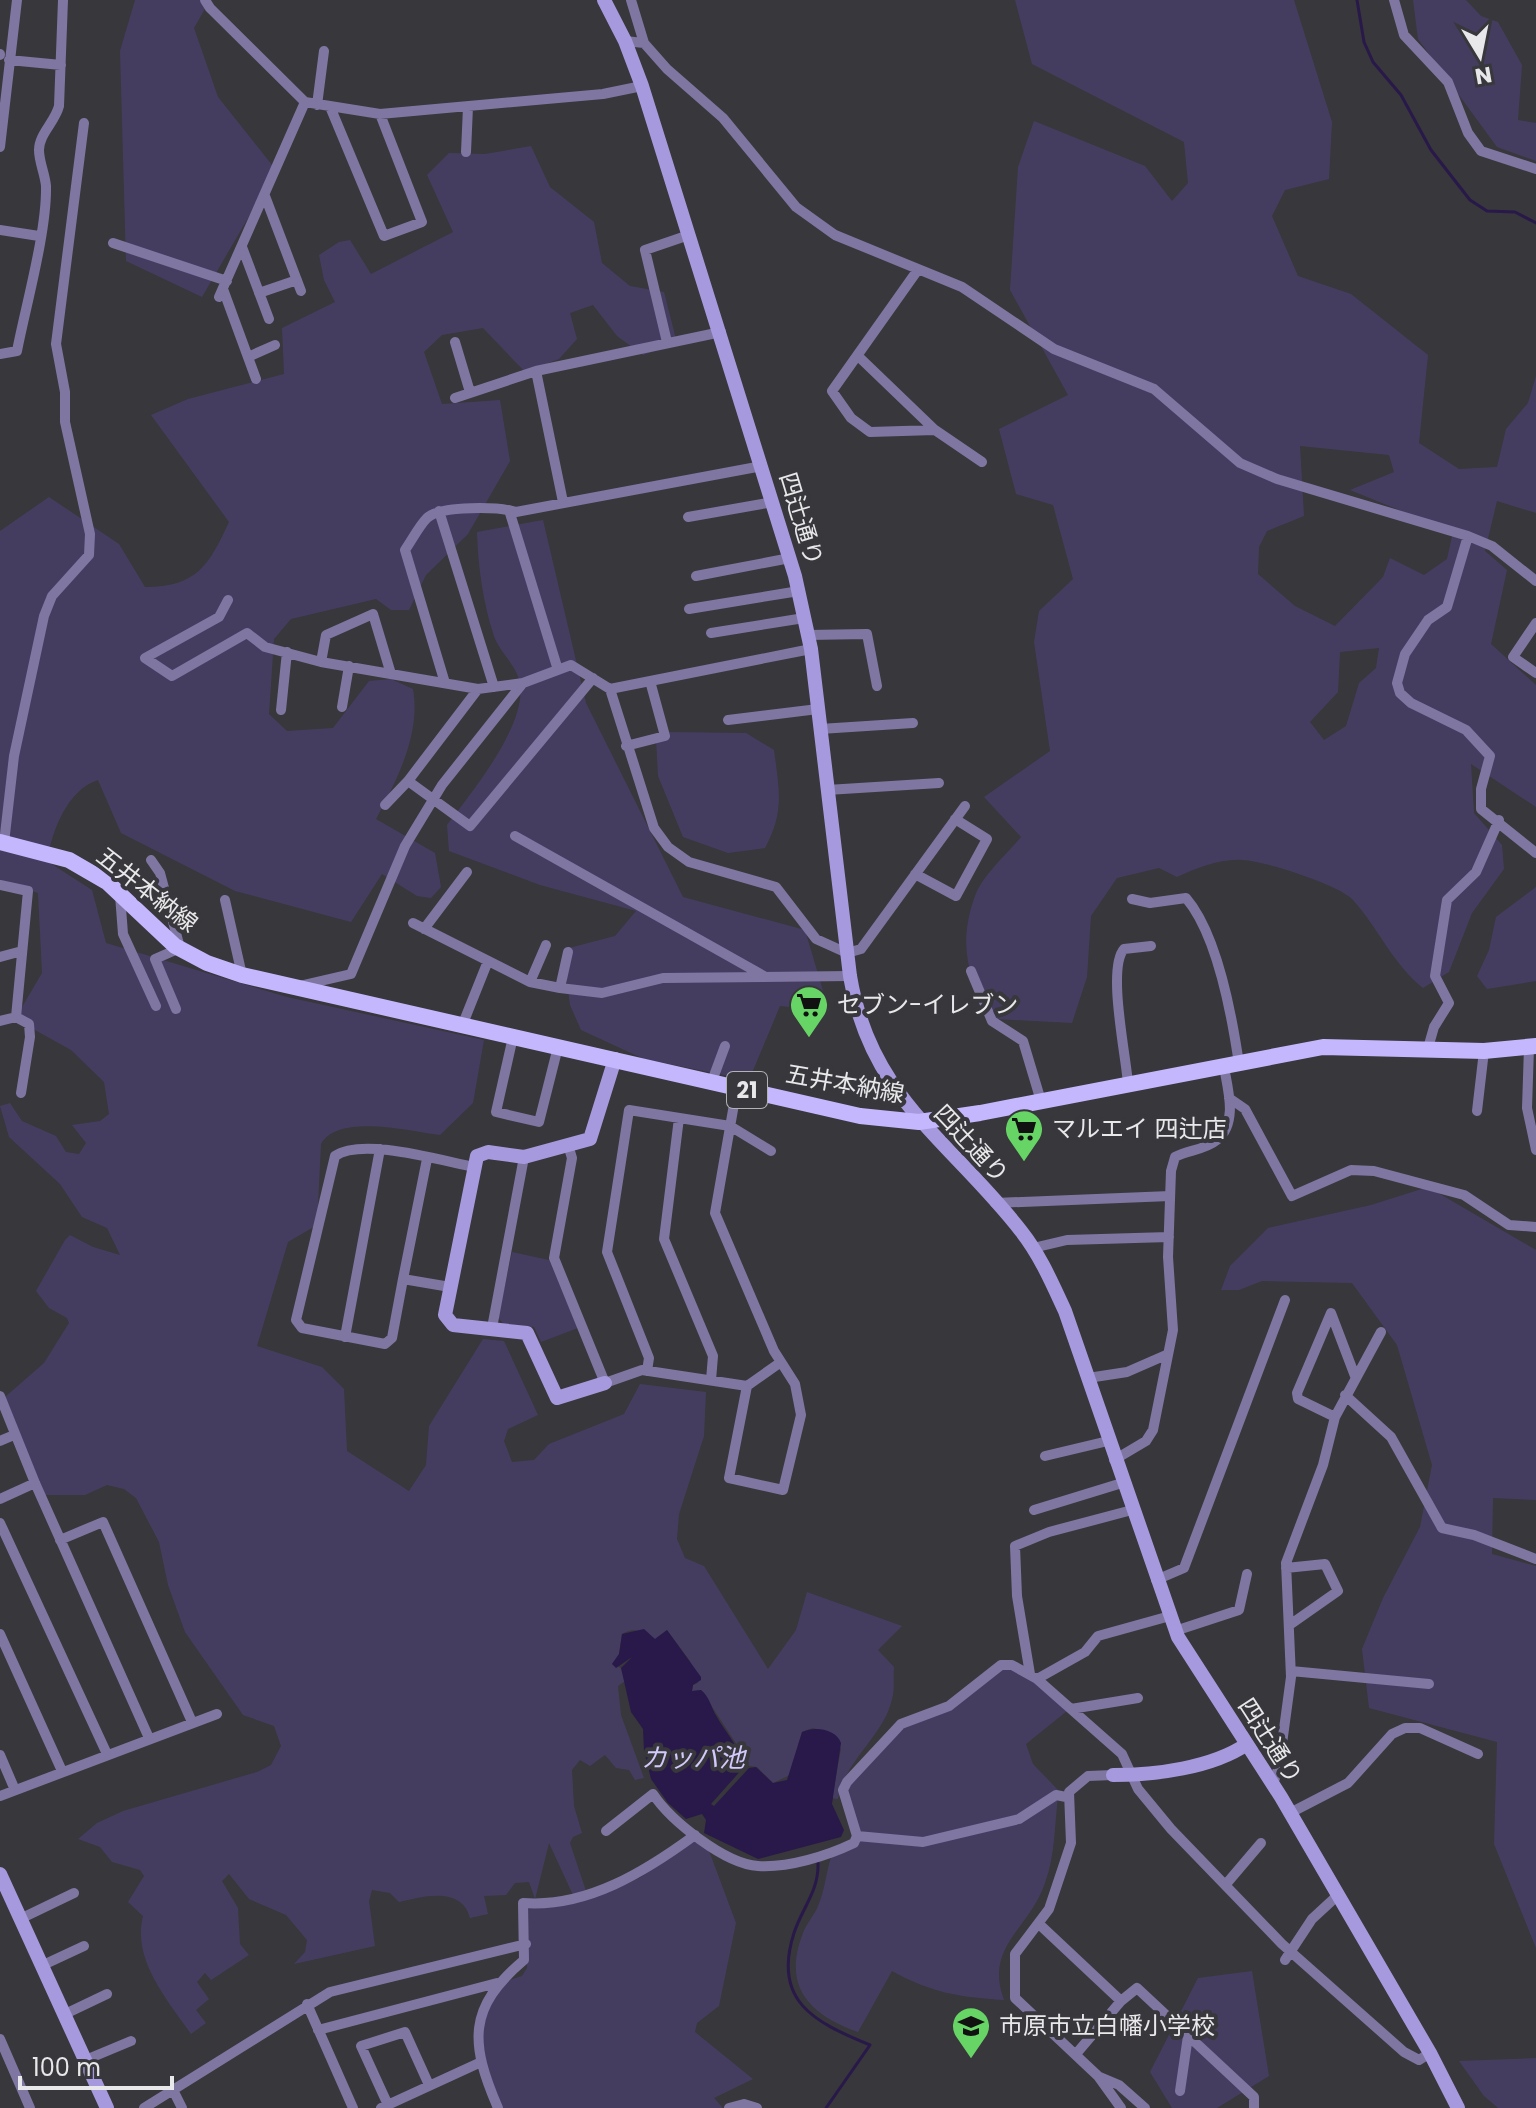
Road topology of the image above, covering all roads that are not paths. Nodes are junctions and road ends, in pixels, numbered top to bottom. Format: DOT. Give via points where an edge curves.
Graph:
graph roads {
  1 [pos="17,0"];
  2 [pos="63,0"];
  3 [pos="205,0"];
  4 [pos="604,0"];
  5 [pos="631,0"];
  6 [pos="1394,0"];
  7 [pos="625,41"];
  8 [pos="644,43"];
  9 [pos="324,51"];
  10 [pos="3,56"];
  11 [pos="61,65"];
  12 [pos="642,86"];
  13 [pos="305,102"];
  14 [pos="317,105"];
  15 [pos="468,107"];
  16 [pos="331,109"];
  17 [pos="380,114"];
  18 [pos="84,123"];
  19 [pos="0,147"];
  20 [pos="466,152"];
  21 [pos="1536,169"];
  22 [pos="265,196"];
  23 [pos="0,230"];
  24 [pos="689,235"];
  25 [pos="39,236"];
  26 [pos="113,243"];
  27 [pos="242,247"];
  28 [pos="917,271"];
  29 [pos="223,289"];
  30 [pos="259,293"];
  31 [pos="269,319"];
  32 [pos="721,332"];
  33 [pos="455,342"];
  34 [pos="667,342"];
  35 [pos="275,345"];
  36 [pos="0,354"];
  37 [pos="858,356"];
  38 [pos="248,357"];
  39 [pos="536,371"];
  40 [pos="256,379"];
  41 [pos="470,392"];
  42 [pos="455,398"];
  43 [pos="935,430"];
  44 [pos="982,462"];
  45 [pos="762,466"];
  46 [pos="563,502"];
  47 [pos="773,502"];
  48 [pos="509,510"];
  49 [pos="439,511"];
  50 [pos="688,517"];
  51 [pos="1468,536"];
  52 [pos="790,558"];
  53 [pos="696,576"];
  54 [pos="1536,581"];
  55 [pos="799,591"];
  56 [pos="228,600"];
  57 [pos="689,609"];
  58 [pos="804,618"];
  59 [pos="1536,623"];
  60 [pos="711,633"];
  61 [pos="809,642"];
  62 [pos="287,652"];
  63 [pos="321,662"];
  64 [pos="349,666"];
  65 [pos="558,670"];
  66 [pos="1536,673"];
  67 [pos="391,674"];
  68 [pos="593,678"];
  69 [pos="650,681"];
  70 [pos="445,683"];
  71 [pos="523,683"];
  72 [pos="877,686"];
  73 [pos="494,687"];
  74 [pos="478,689"];
  75 [pos="610,689"];
  76 [pos="342,707"];
  77 [pos="818,709"];
  78 [pos="281,710"];
  79 [pos="728,720"];
  80 [pos="913,723"];
  81 [pos="820,729"];
  82 [pos="626,746"];
  83 [pos="408,781"];
  84 [pos="939,783"];
  85 [pos="827,790"];
  86 [pos="434,802"];
  87 [pos="385,805"];
  88 [pos="965,806"];
  89 [pos="955,819"];
  90 [pos="1499,820"];
  91 [pos="515,836"];
  92 [pos="2,843"];
  93 [pos="1536,853"];
  94 [pos="151,860"];
  95 [pos="467,872"];
  96 [pos="915,874"];
  97 [pos="0,885"];
  98 [pos="17,889"];
  99 [pos="0,893"];
  100 [pos="120,895"];
  101 [pos="1132,899"];
  102 [pos="225,900"];
  103 [pos="413,923"];
  104 [pos="424,929"];
  105 [pos="546,945"];
  106 [pos="1151,946"];
  107 [pos="180,948"];
  108 [pos="22,951"];
  109 [pos="568,952"];
  110 [pos="847,953"];
  111 [pos="0,957"];
  112 [pos="488,961"];
  113 [pos="971,971"];
  114 [pos="242,975"];
  115 [pos="850,976"];
  116 [pos="767,977"];
  117 [pos="530,982"];
  118 [pos="292,987"];
  119 [pos="560,988"];
  120 [pos="156,1006"];
  121 [pos="176,1009"];
  122 [pos="16,1017"];
  123 [pos="0,1021"];
  124 [pos="462,1026"];
  125 [pos="513,1037"];
  126 [pos="725,1046"];
  127 [pos="1533,1046"];
  128 [pos="558,1047"];
  129 [pos="1428,1048"];
  130 [pos="1484,1051"];
  131 [pos="615,1059"];
  132 [pos="1232,1066"];
  133 [pos="712,1081"];
  134 [pos="1128,1084"];
  135 [pos="737,1087"];
  136 [pos="21,1093"];
  137 [pos="1229,1098"];
  138 [pos="1041,1101"];
  139 [pos="1477,1111"];
  140 [pos="679,1118"];
  141 [pos="919,1122"];
  142 [pos="730,1126"];
  143 [pos="568,1145"];
  144 [pos="380,1149"];
  145 [pos="1536,1150"];
  146 [pos="771,1151"];
  147 [pos="524,1157"];
  148 [pos="427,1159"];
  149 [pos="474,1167"];
  150 [pos="1170,1196"];
  151 [pos="995,1203"];
  152 [pos="1536,1227"];
  153 [pos="1169,1237"];
  154 [pos="1033,1248"];
  155 [pos="403,1279"];
  156 [pos="450,1287"];
  157 [pos="1285,1300"];
  158 [pos="492,1328"];
  159 [pos="1381,1332"];
  160 [pos="345,1337"];
  161 [pos="1166,1355"];
  162 [pos="781,1362"];
  163 [pos="647,1371"];
  164 [pos="1355,1376"];
  165 [pos="1088,1378"];
  166 [pos="711,1380"];
  167 [pos="605,1383"];
  168 [pos="747,1386"];
  169 [pos="1345,1395"];
  170 [pos="0,1396"];
  171 [pos="1335,1417"];
  172 [pos="14,1435"];
  173 [pos="0,1441"];
  174 [pos="1108,1441"];
  175 [pos="1045,1456"];
  176 [pos="1114,1460"];
  177 [pos="35,1483"];
  178 [pos="1122,1483"];
  179 [pos="0,1499"];
  180 [pos="1034,1510"];
  181 [pos="1132,1510"];
  182 [pos="0,1523"];
  183 [pos="60,1540"];
  184 [pos="1536,1559"];
  185 [pos="1286,1568"];
  186 [pos="1247,1574"];
  187 [pos="1156,1580"];
  188 [pos="1170,1616"];
  189 [pos="1291,1624"];
  190 [pos="1175,1631"];
  191 [pos="0,1634"];
  192 [pos="1291,1671"];
  193 [pos="1034,1677"];
  194 [pos="1429,1684"];
  195 [pos="1138,1698"];
  196 [pos="1071,1709"];
  197 [pos="217,1714"];
  198 [pos="192,1722"];
  199 [pos="149,1738"];
  200 [pos="1247,1744"];
  201 [pos="107,1754"];
  202 [pos="1478,1754"];
  203 [pos="0,1755"];
  204 [pos="62,1771"];
  205 [pos="1113,1775"];
  206 [pos="1131,1775"];
  207 [pos="1273,1784"];
  208 [pos="15,1790"];
  209 [pos="0,1796"];
  210 [pos="1066,1797"];
  211 [pos="1290,1813"];
  212 [pos="606,1831"];
  213 [pos="695,1835"];
  214 [pos="857,1836"];
  215 [pos="1261,1843"];
  216 [pos="0,1876"];
  217 [pos="1227,1883"];
  218 [pos="74,1893"];
  219 [pos="1338,1895"];
  220 [pos="20,1919"];
  221 [pos="1039,1924"];
  222 [pos="526,1944"];
  223 [pos="84,1946"];
  224 [pos="1288,1956"];
  225 [pos="41,1966"];
  226 [pos="497,1983"];
  227 [pos="107,1994"];
  228 [pos="1121,2001"];
  229 [pos="307,2004"];
  230 [pos="63,2015"];
  231 [pos="318,2030"];
  232 [pos="1188,2036"];
  233 [pos="0,2039"];
  234 [pos="131,2041"];
  235 [pos="1430,2053"];
  236 [pos="1076,2054"];
  237 [pos="83,2061"];
  238 [pos="479,2063"];
  239 [pos="1098,2076"];
  240 [pos="429,2085"];
  241 [pos="173,2090"];
  242 [pos="1180,2091"];
  243 [pos="26,2105"];
  244 [pos="384,2106"];
  245 [pos="107,2108"];
  246 [pos="144,2108"];
  247 [pos="182,2108"];
  248 [pos="353,2108"];
  249 [pos="498,2108"];
  250 [pos="729,2108"];
  251 [pos="757,2108"];
  252 [pos="1121,2108"];
  253 [pos="1145,2108"];
  254 [pos="1254,2108"];
  255 [pos="1458,2108"];
  1 -- 10 [label="street"];
  2 -- 11 [label="street"];
  3 -- 13 [label="street"];
  4 -- 7 [label="street, 四辻通り"];
  5 -- 8 [label="street"];
  6 -- 21 [label="street" via="1404,35 1448,82 1481,151"];
  7 -- 8 [label="street"];
  7 -- 12 [label="street, 四辻通り"];
  8 -- 28 [label="street" via="723,118 796,207 835,235"];
  9 -- 14 [label="street"];
  10 -- 11 [label="street"];
  10 -- 19 [label="street"];
  11 -- 25 [label="street" via="56,120 41,138 39,150 46,187"];
  12 -- 15 [label="street"];
  12 -- 24 [label="street, 四辻通り"];
  13 -- 14 [label="street"];
  13 -- 22 [label="street"];
  14 -- 16 [label="street"];
  15 -- 17 [label="street"];
  15 -- 20 [label="street"];
  16 -- 17 [label="street"];
  16 -- 17 [label="street" via="384,236 422,222"];
  18 -- 92 [label="street" via="56,344 65,422 90,534 89,555 52,596 44,616 14,756"];
  22 -- 27 [label="street"];
  22 -- 30 [label="street" via="299,286"];
  23 -- 25 [label="street"];
  24 -- 32 [label="street, 四辻通り"];
  24 -- 34 [label="street" via="645,250"];
  25 -- 36 [label="street" via="17,351"];
  26 -- 29 [label="street"];
  27 -- 29 [label="street"];
  27 -- 30 [label="street"];
  28 -- 37 [label="street"];
  28 -- 51 [label="street" via="962,287 1054,349 1154,389 1240,463"];
  29 -- 38 [label="street"];
  30 -- 31 [label="street"];
  32 -- 34 [label="street"];
  32 -- 45 [label="street, 四辻通り"];
  33 -- 41 [label="street"];
  34 -- 39 [label="street"];
  35 -- 38 [label="street"];
  37 -- 43 [label="street"];
  37 -- 43 [label="street" via="832,391 851,418 870,432"];
  38 -- 40 [label="street"];
  39 -- 41 [label="street"];
  39 -- 46 [label="street"];
  41 -- 42 [label="street"];
  43 -- 44 [label="street"];
  45 -- 46 [label="street"];
  45 -- 47 [label="street, 四辻通り"];
  46 -- 48 [label="street"];
  47 -- 50 [label="street"];
  47 -- 52 [label="street, 四辻通り"];
  48 -- 49 [label="street"];
  48 -- 65 [label="street"];
  49 -- 70 [label="street" via="428,516 405,550"];
  49 -- 73 [label="street"];
  51 -- 54 [label="street" via="1492,546"];
  51 -- 90 [label="street" via="1447,607 1428,620 1405,654 1397,683 1411,703 1466,730 1490,756 1481,809"];
  52 -- 53 [label="street"];
  52 -- 55 [label="street, 四辻通り"];
  55 -- 57 [label="street"];
  55 -- 58 [label="street, 四辻通り"];
  56 -- 62 [label="street" via="219,617 145,658 172,676 247,633 265,647"];
  58 -- 60 [label="street"];
  58 -- 61 [label="street, 四辻通り"];
  59 -- 66 [label="street" via="1513,657"];
  61 -- 69 [label="street"];
  61 -- 72 [label="street" via="867,634"];
  61 -- 77 [label="street, 四辻通り"];
  62 -- 63 [label="street"];
  62 -- 78 [label="street"];
  63 -- 64 [label="street"];
  63 -- 67 [label="street" via="326,635 373,614"];
  64 -- 67 [label="street"];
  64 -- 76 [label="street"];
  65 -- 68 [label="street" via="571,665"];
  65 -- 71 [label="street"];
  67 -- 70 [label="street"];
  68 -- 75 [label="street"];
  68 -- 86 [label="street" via="470,826"];
  69 -- 75 [label="street"];
  69 -- 82 [label="street" via="665,736"];
  70 -- 74 [label="street"];
  71 -- 73 [label="street"];
  71 -- 86 [label="street"];
  73 -- 74 [label="street"];
  74 -- 83 [label="street"];
  75 -- 82 [label="street"];
  77 -- 79 [label="street"];
  77 -- 81 [label="street, 四辻通り"];
  80 -- 81 [label="street"];
  81 -- 85 [label="street, 四辻通り"];
  82 -- 110 [label="street" via="654,828 668,847 689,862 776,887 816,939"];
  83 -- 86 [label="street"];
  83 -- 87 [label="street"];
  84 -- 85 [label="street"];
  85 -- 110 [label="street, 四辻通り"];
  86 -- 118 [label="street" via="405,846 351,974"];
  88 -- 89 [label="street"];
  89 -- 96 [label="street"];
  89 -- 96 [label="street" via="987,839 956,896"];
  90 -- 93 [label="street"];
  90 -- 129 [label="street" via="1476,872 1447,900 1435,976 1449,1003"];
  91 -- 116 [label="street"];
  92 -- 100 [label="main road, 五井本納線 / 21" via="69,860"];
  94 -- 107 [label="street" via="160,873"];
  95 -- 104 [label="street"];
  96 -- 110 [label="street" via="861,949"];
  97 -- 98 [label="street"];
  98 -- 99 [label="street"];
  98 -- 108 [label="street" via="28,891"];
  100 -- 107 [label="main road, 五井本納線 / 21"];
  100 -- 120 [label="street" via="123,934"];
  101 -- 132 [label="street" via="1150,903 1186,898 1204,922 1231,1011"];
  102 -- 114 [label="street"];
  103 -- 104 [label="street"];
  104 -- 112 [label="street"];
  105 -- 117 [label="street"];
  106 -- 134 [label="street" via="1124,949 1118,961 1116,1006 1122,1017"];
  107 -- 114 [label="main road, 五井本納線 / 21"];
  107 -- 121 [label="street" via="155,959"];
  108 -- 111 [label="street"];
  108 -- 122 [label="street"];
  109 -- 119 [label="street"];
  110 -- 115 [label="street, 四辻通り"];
  112 -- 117 [label="street"];
  112 -- 124 [label="street"];
  113 -- 138 [label="street" via="992,1021 1023,1041"];
  114 -- 118 [label="main road, 五井本納線 / 21"];
  115 -- 116 [label="street"];
  115 -- 141 [label="street, 四辻通り" via="873,1053"];
  116 -- 119 [label="street" via="663,978 602,993"];
  117 -- 119 [label="street"];
  118 -- 124 [label="main road, 五井本納線 / 21"];
  122 -- 123 [label="street"];
  122 -- 136 [label="street" via="29,1024 30,1037"];
  124 -- 125 [label="main road, 五井本納線 / 21"];
  125 -- 128 [label="main road, 五井本納線 / 21"];
  125 -- 128 [label="street" via="496,1112 539,1122"];
  126 -- 133 [label="street"];
  127 -- 130 [label="main road, 五井本納線 / 21"];
  127 -- 145 [label="street" via="1527,1108"];
  128 -- 131 [label="main road, 五井本納線 / 21"];
  129 -- 130 [label="main road, 五井本納線 / 21"];
  129 -- 132 [label="main road, 五井本納線 / 21" via="1323,1047"];
  130 -- 139 [label="street"];
  131 -- 133 [label="main road, 五井本納線 / 21"];
  131 -- 143 [label="street" via="593,1135"];
  132 -- 134 [label="main road, 五井本納線 / 21"];
  132 -- 137 [label="street"];
  133 -- 135 [label="main road, 五井本納線 / 21"];
  134 -- 138 [label="main road, 五井本納線 / 21"];
  135 -- 141 [label="main road, 五井本納線 / 21" via="860,1116"];
  135 -- 142 [label="street"];
  137 -- 150 [label="street" via="1228,1126 1217,1140 1175,1157"];
  137 -- 152 [label="street" via="1245,1109 1292,1196 1351,1170 1374,1171 1464,1195 1509,1225"];
  138 -- 141 [label="main road, 五井本納線 / 21"];
  140 -- 142 [label="street"];
  140 -- 163 [label="street" via="629,1110 607,1252 649,1358"];
  140 -- 166 [label="street" via="664,1239 713,1356"];
  141 -- 151 [label="street, 四辻通り"];
  142 -- 146 [label="street"];
  142 -- 162 [label="street" via="715,1213"];
  143 -- 147 [label="street"];
  143 -- 167 [label="street" via="572,1158 554,1258"];
  144 -- 148 [label="street"];
  144 -- 160 [label="street"];
  144 -- 160 [label="street" via="335,1156 296,1320 302,1328"];
  147 -- 149 [label="street" via="488,1152 477,1156"];
  147 -- 158 [label="street"];
  148 -- 149 [label="street"];
  148 -- 155 [label="street"];
  149 -- 156 [label="street"];
  150 -- 151 [label="street"];
  150 -- 153 [label="street"];
  151 -- 154 [label="street, 四辻通り"];
  153 -- 154 [label="street" via="1067,1240"];
  153 -- 161 [label="street" via="1173,1330"];
  154 -- 165 [label="street, 四辻通り" via="1065,1311"];
  155 -- 156 [label="street"];
  155 -- 160 [label="street" via="388,1343"];
  156 -- 158 [label="street" via="448,1321"];
  157 -- 187 [label="street" via="1184,1568"];
  158 -- 167 [label="street" via="530,1335 557,1398"];
  159 -- 164 [label="street"];
  161 -- 165 [label="street" via="1127,1372"];
  161 -- 176 [label="street" via="1153,1430 1146,1441"];
  162 -- 168 [label="street"];
  162 -- 168 [label="street" via="795,1384 801,1415 783,1490 729,1478"];
  163 -- 166 [label="street"];
  163 -- 167 [label="street"];
  164 -- 169 [label="street"];
  164 -- 171 [label="street" via="1331,1313 1297,1393 1298,1399"];
  165 -- 174 [label="street, 四辻通り"];
  166 -- 168 [label="street"];
  169 -- 171 [label="street"];
  169 -- 184 [label="street" via="1391,1437 1442,1528"];
  170 -- 172 [label="street"];
  171 -- 185 [label="street"];
  172 -- 173 [label="street"];
  172 -- 177 [label="street"];
  174 -- 175 [label="street"];
  174 -- 176 [label="street, 四辻通り"];
  176 -- 178 [label="street, 四辻通り"];
  177 -- 179 [label="street"];
  177 -- 183 [label="street"];
  178 -- 180 [label="street"];
  178 -- 181 [label="street, 四辻通り"];
  181 -- 187 [label="street, 四辻通り"];
  181 -- 193 [label="street" via="1015,1546 1017,1596"];
  182 -- 201 [label="street"];
  183 -- 198 [label="street" via="103,1522"];
  183 -- 199 [label="street"];
  185 -- 189 [label="street"];
  185 -- 189 [label="street" via="1325,1564 1338,1591"];
  186 -- 190 [label="street" via="1239,1610"];
  187 -- 188 [label="street, 四辻通り"];
  188 -- 190 [label="street, 四辻通り"];
  188 -- 193 [label="street" via="1098,1636 1085,1652"];
  189 -- 192 [label="street"];
  190 -- 200 [label="street, 四辻通り"];
  191 -- 204 [label="street"];
  192 -- 194 [label="street"];
  192 -- 207 [label="street"];
  193 -- 196 [label="street"];
  193 -- 214 [label="street" via="1001,1665 949,1706 901,1724 843,1790"];
  195 -- 196 [label="street"];
  196 -- 206 [label="street" via="1122,1754"];
  197 -- 198 [label="street"];
  198 -- 199 [label="street"];
  199 -- 201 [label="street"];
  200 -- 206 [label="street" via="1227,1756"];
  200 -- 207 [label="street, 四辻通り"];
  201 -- 204 [label="street"];
  202 -- 211 [label="street" via="1420,1728 1405,1728 1392,1734 1348,1783"];
  203 -- 208 [label="street"];
  204 -- 208 [label="street"];
  205 -- 206 [label="street"];
  205 -- 210 [label="street" via="1080,1779"];
  206 -- 217 [label="street" via="1171,1829"];
  207 -- 211 [label="street, 四辻通り"];
  208 -- 209 [label="street"];
  210 -- 214 [label="street" via="1056,1795 1019,1819 923,1842"];
  210 -- 221 [label="street" via="1071,1843"];
  211 -- 219 [label="street, 四辻通り"];
  212 -- 213 [label="street" via="653,1794"];
  213 -- 214 [label="street" via="758,1866 832,1854"];
  213 -- 222 [label="street" via="618,1883 552,1903 523,1903"];
  215 -- 217 [label="street"];
  216 -- 220 [label="street"];
  217 -- 224 [label="street"];
  218 -- 220 [label="street"];
  219 -- 224 [label="street" via="1312,1919"];
  219 -- 235 [label="street, 四辻通り"];
  220 -- 225 [label="street"];
  221 -- 228 [label="street"];
  221 -- 236 [label="street" via="1015,1954 1015,1998"];
  222 -- 226 [label="street" via="524,1960"];
  222 -- 229 [label="street" via="330,1992"];
  223 -- 225 [label="street"];
  224 -- 235 [label="street" via="1404,2052 1419,2060"];
  225 -- 230 [label="street"];
  226 -- 231 [label="street"];
  226 -- 238 [label="street" via="481,2021"];
  227 -- 230 [label="street"];
  228 -- 232 [label="street" via="1137,1988"];
  228 -- 236 [label="street"];
  229 -- 231 [label="street"];
  229 -- 241 [label="street"];
  230 -- 237 [label="street"];
  231 -- 248 [label="street"];
  232 -- 242 [label="street"];
  232 -- 254 [label="street" via="1254,2097"];
  233 -- 243 [label="street"];
  234 -- 237 [label="street"];
  235 -- 255 [label="street, 四辻通り"];
  236 -- 239 [label="street"];
  237 -- 245 [label="street"];
  238 -- 240 [label="street"];
  238 -- 249 [label="street"];
  239 -- 252 [label="street"];
  239 -- 253 [label="street" via="1119,2085"];
  240 -- 244 [label="street"];
  240 -- 244 [label="street" via="405,2032 361,2046"];
  241 -- 246 [label="street"];
  241 -- 247 [label="street"];
  250 -- 251 [label="street"];
}
